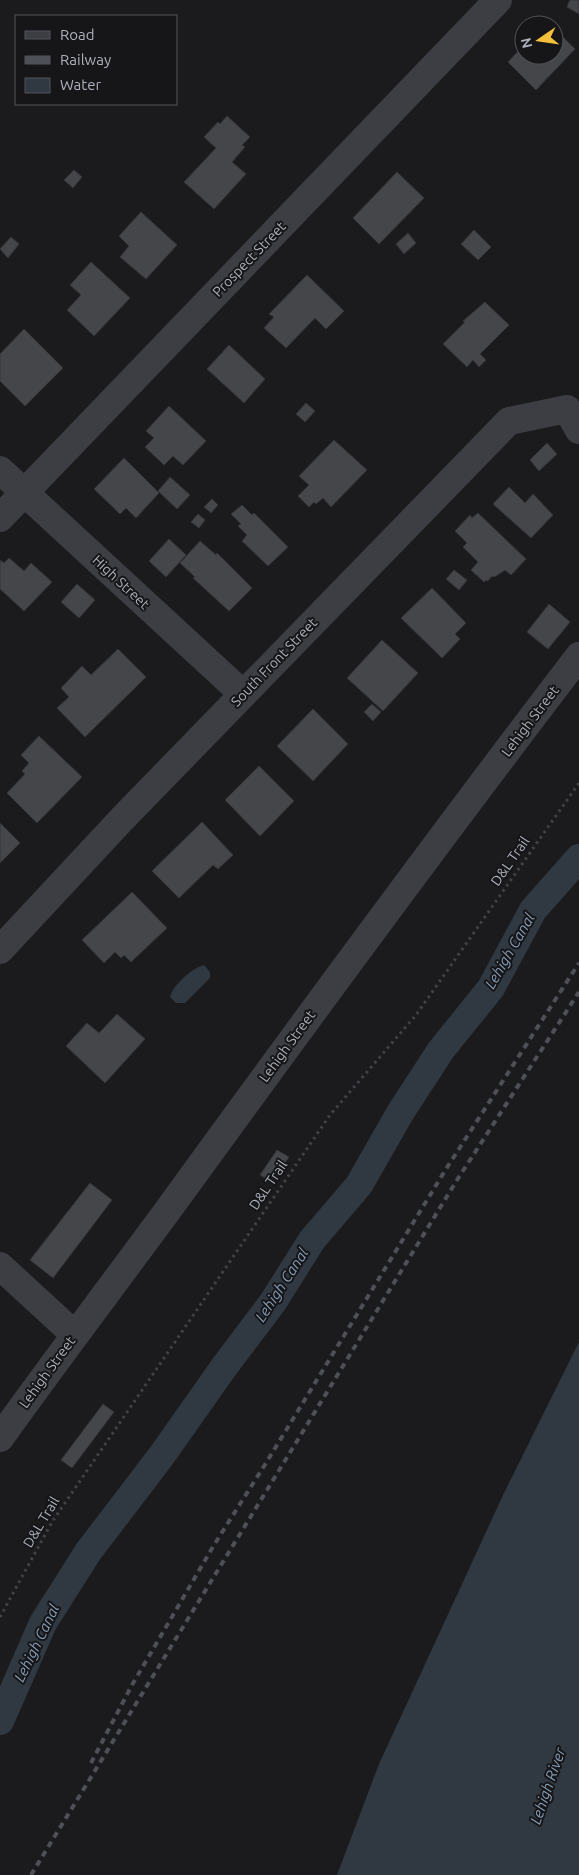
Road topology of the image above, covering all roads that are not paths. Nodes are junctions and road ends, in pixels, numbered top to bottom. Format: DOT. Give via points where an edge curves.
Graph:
graph roads {
  1 [pos="498,0"];
  2 [pos="573,419"];
  3 [pos="0,470"];
  4 [pos="25,492"];
  5 [pos="0,518"];
  6 [pos="579,656"];
  7 [pos="243,694"];
  8 [pos="0,950"];
  9 [pos="0,1266"];
  10 [pos="74,1334"];
  11 [pos="0,1438"];
  1 -- 4 [label="street, Prospect Street"];
  2 -- 7 [label="street, South Front Street" via="509,421"];
  3 -- 4 [label="street, High Street"];
  4 -- 5 [label="street, Prospect Street"];
  4 -- 7 [label="street, High Street"];
  6 -- 10 [label="street, Lehigh Street"];
  7 -- 8 [label="street, South Front Street"];
  9 -- 10 [label="street"];
  10 -- 11 [label="street, Lehigh Street"];
}
